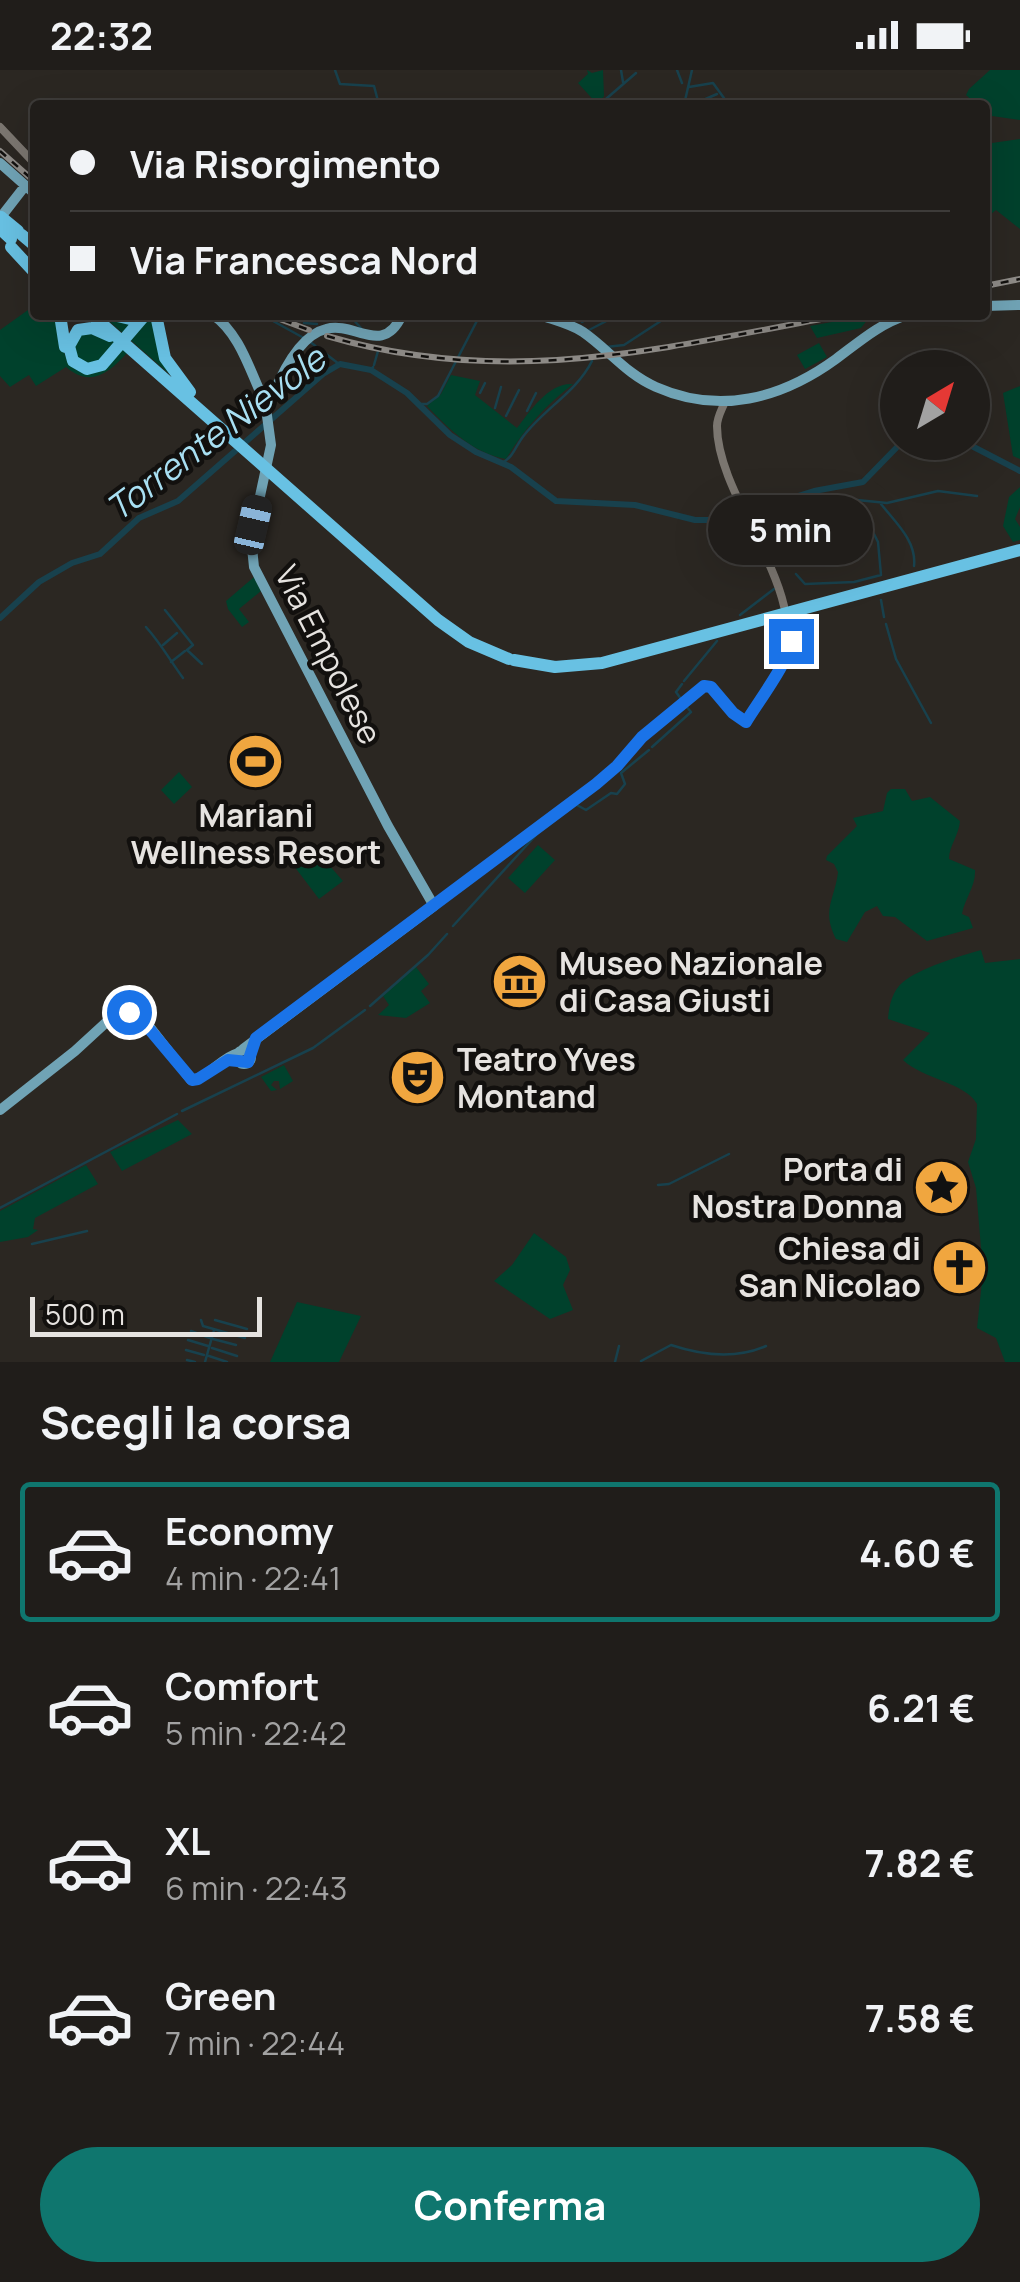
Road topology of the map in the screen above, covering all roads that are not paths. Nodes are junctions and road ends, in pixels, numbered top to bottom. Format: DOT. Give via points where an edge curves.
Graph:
graph roads {
  1 [pos="0,127"];
  2 [pos="30,159"];
  3 [pos="2,169"];
  4 [pos="14,220"];
  5 [pos="30,255"];
  6 [pos="990,306"];
  7 [pos="1020,306"];
  8 [pos="61,320"];
  9 [pos="100,320"];
  10 [pos="101,320"];
  11 [pos="143,320"];
  12 [pos="149,320"];
  13 [pos="219,320"];
  14 [pos="399,320"];
  15 [pos="553,320"];
  16 [pos="895,320"];
  17 [pos="116,351"];
  18 [pos="170,384"];
  19 [pos="268,401"];
  20 [pos="724,404"];
  21 [pos="213,416"];
  22 [pos="230,434"];
  23 [pos="1020,548"];
  24 [pos="784,606"];
  25 [pos="786,616"];
  26 [pos="434,906"];
  27 [pos="0,1110"];
  1 -- 2 [label="main road"];
  3 -- 4 [label="main road"];
  3 -- 4 [label="main road" via="12,189"];
  4 -- 5 [label="highway"];
  6 -- 7 [label="main road"];
  8 -- 17 [label="highway" via="67,357 76,368 96,372"];
  9 -- 18 [label="highway"];
  10 -- 21 [label="highway"];
  11 -- 17 [label="highway"];
  12 -- 21 [label="highway" via="168,362"];
  13 -- 19 [label="main road"];
  14 -- 19 [label="main road" via="380,336 328,328 311,337"];
  15 -- 20 [label="main road" via="584,332 644,381"];
  16 -- 20 [label="main road" via="804,378"];
  17 -- 18 [label="highway" via="87,369 73,361 68,346 78,330 101,331"];
  18 -- 22 [label="highway"];
  19 -- 26 [label="main road, Via Empolese" via="271,452 251,538 254,567"];
  20 -- 24 [label="main road" via="718,437"];
  21 -- 22 [label="highway"];
  22 -- 23 [label="highway" via="456,629 512,657 555,667 602,663"];
  25 -- 26 [label="main road" via="790,653 746,722 706,685 596,784"];
  26 -- 27 [label="main road" via="242,1055 198,1079 129,1012"];
}
